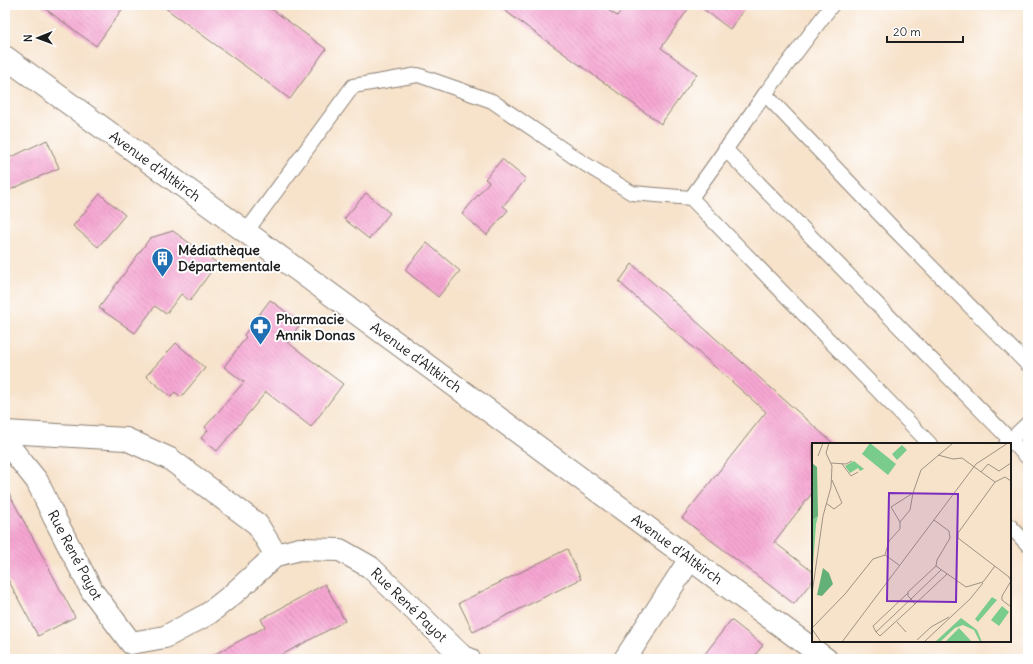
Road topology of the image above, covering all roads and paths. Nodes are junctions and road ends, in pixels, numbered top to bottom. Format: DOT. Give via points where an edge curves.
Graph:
graph roads {
  1 [pos="832,5"];
  2 [pos="5,57"];
  3 [pos="765,94"];
  4 [pos="725,149"];
  5 [pos="691,198"];
  6 [pos="246,232"];
  7 [pos="1028,365"];
  8 [pos="1028,423"];
  9 [pos="5,432"];
  10 [pos="5,441"];
  11 [pos="1008,442"];
  12 [pos="929,443"];
  13 [pos="1011,444"];
  14 [pos="1028,458"];
  15 [pos="1011,527"];
  16 [pos="1028,544"];
  17 [pos="276,555"];
  18 [pos="690,559"];
  19 [pos="469,659"];
  20 [pos="625,659"];
  21 [pos="826,659"];
  1 -- 3 [label="lane"];
  2 -- 6 [label="street, Avenue d'Altkirch"];
  3 -- 4 [label="lane"];
  3 -- 7 [label="lane"];
  4 -- 5 [label="lane"];
  4 -- 11 [label="lane"];
  5 -- 6 [label="lane" via="632,193 492,101 418,76 353,86"];
  5 -- 12 [label="lane"];
  6 -- 18 [label="street, Avenue d'Altkirch"];
  8 -- 11 [label="lane"];
  9 -- 17 [label="street" via="126,439 170,459 258,524"];
  10 -- 17 [label="street, Rue René Payot" via="37,481 92,591 131,643 165,637 208,614"];
  13 -- 14 [label="lane"];
  15 -- 16 [label="lane"];
  17 -- 19 [label="street, Rue René Payot" via="300,549 340,550 370,567 463,657"];
  18 -- 20 [label="street"];
  18 -- 21 [label="street, Avenue d'Altkirch"];
}
